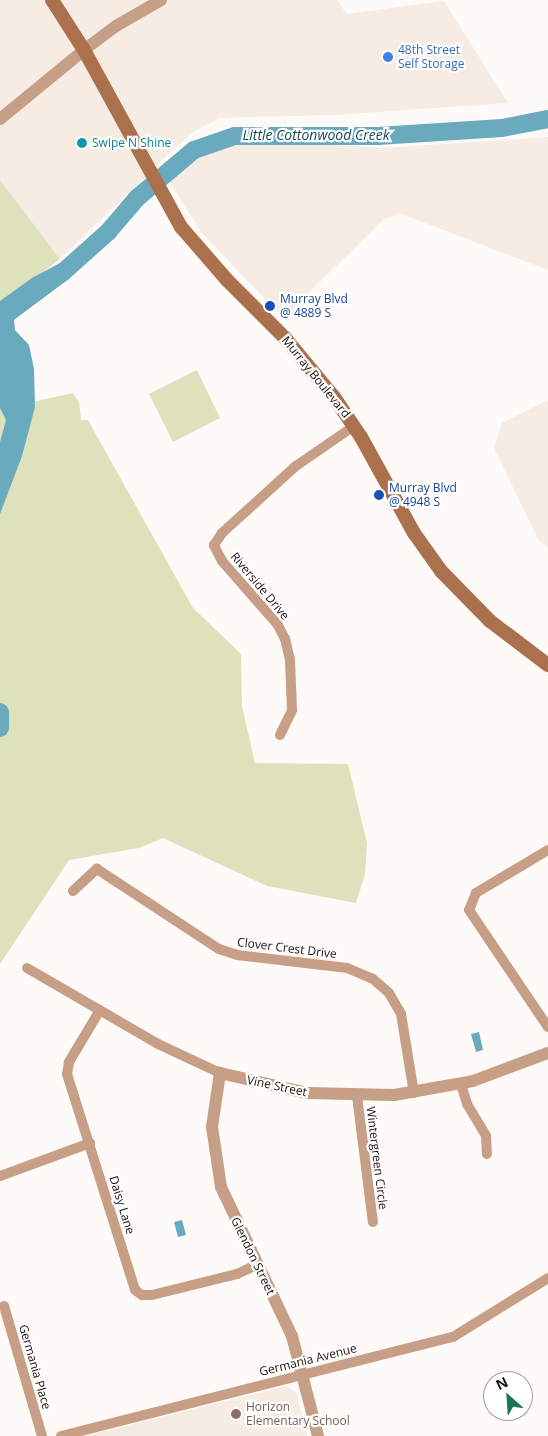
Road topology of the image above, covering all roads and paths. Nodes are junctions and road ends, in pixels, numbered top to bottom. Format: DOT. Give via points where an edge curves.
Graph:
graph roads {
  1 [pos="52,0"];
  2 [pos="161,0"];
  3 [pos="84,50"];
  4 [pos="0,119"];
  5 [pos="354,426"];
  6 [pos="548,665"];
  7 [pos="280,735"];
  8 [pos="548,850"];
  9 [pos="73,891"];
  10 [pos="27,968"];
  11 [pos="100,1010"];
  12 [pos="548,1027"];
  13 [pos="548,1053"];
  14 [pos="220,1073"];
  15 [pos="461,1084"];
  16 [pos="414,1093"];
  17 [pos="357,1096"];
  18 [pos="90,1143"];
  19 [pos="487,1154"];
  20 [pos="0,1176"];
  21 [pos="373,1222"];
  22 [pos="256,1265"];
  23 [pos="548,1278"];
  24 [pos="4,1306"];
  25 [pos="303,1374"];
  26 [pos="42,1436"];
  27 [pos="61,1436"];
  28 [pos="318,1436"];
  1 -- 3 [label="main road, Murray Boulevard"];
  2 -- 3 [label="street" via="116,26"];
  3 -- 4 [label="street"];
  3 -- 5 [label="main road, Murray Boulevard" via="160,191 198,248 285,338"];
  5 -- 6 [label="main road, Murray Boulevard" via="414,534 442,571 490,621"];
  5 -- 7 [label="street, Riverside Drive" via="296,466 222,533 214,545 222,561 274,620 285,639 290,660 292,710"];
  8 -- 12 [label="street" via="476,893 469,910"];
  9 -- 16 [label="street, Clover Crest Drive" via="97,869 219,949 238,955 348,968 373,979 389,993 400,1014"];
  10 -- 11 [label="street, Vine Street"];
  11 -- 14 [label="street, Vine Street"];
  11 -- 18 [label="street, Daisy Lane" via="67,1068"];
  13 -- 15 [label="street, Vine Street" via="512,1069"];
  14 -- 17 [label="street, Vine Street" via="290,1090"];
  14 -- 22 [label="street, Glendon Street" via="212,1127 215,1164 227,1204"];
  15 -- 16 [label="street, Vine Street"];
  15 -- 19 [label="street" via="467,1104 486,1136"];
  16 -- 17 [label="street, Vine Street"];
  17 -- 21 [label="street, Wintergreen Circle"];
  18 -- 20 [label="street"];
  18 -- 22 [label="street, Daisy Lane" via="137,1294 162,1293 237,1274"];
  22 -- 25 [label="street, Glendon Street" via="289,1330"];
  23 -- 25 [label="street, Germania Avenue" via="452,1336"];
  24 -- 26 [label="street, Germania Place"];
  25 -- 27 [label="street, Germania Avenue"];
  25 -- 28 [label="street, Glendon Street"];
}
